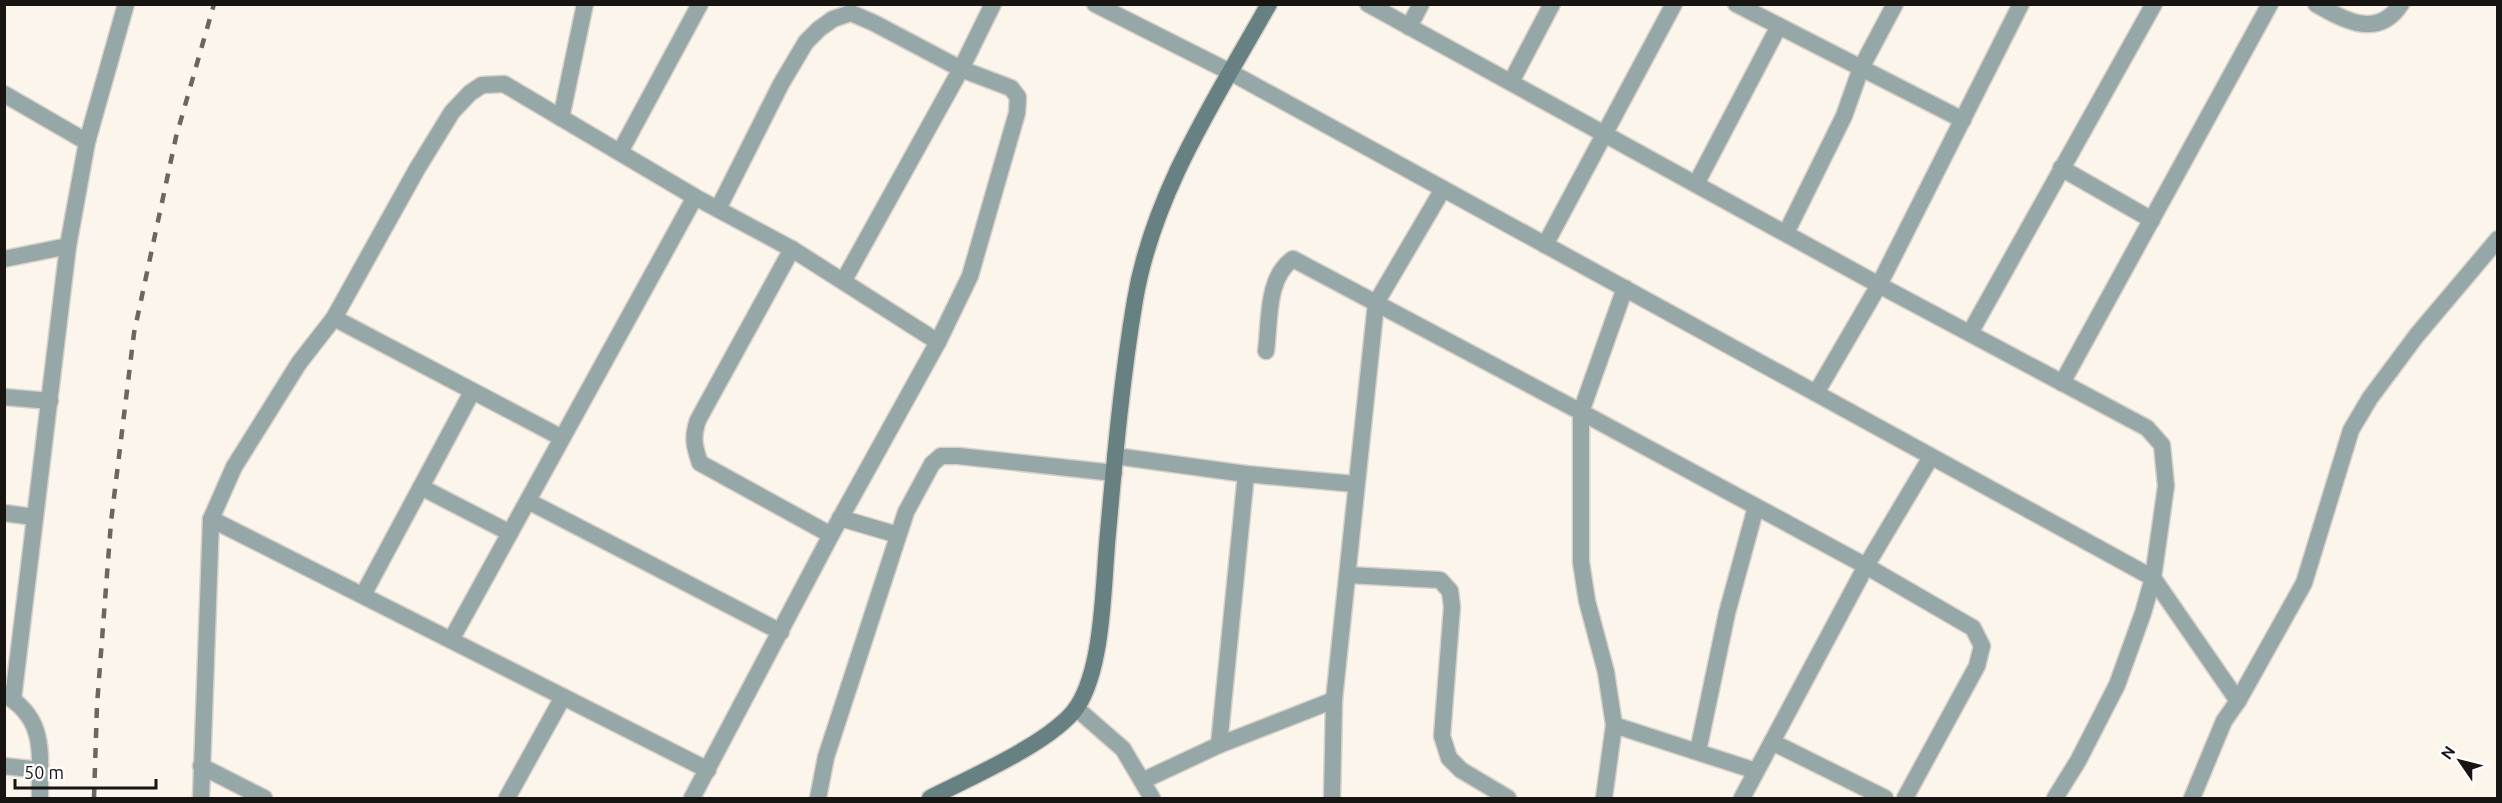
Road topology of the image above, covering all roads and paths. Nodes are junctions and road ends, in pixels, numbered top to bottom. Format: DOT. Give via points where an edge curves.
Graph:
graph roads {
  1 [pos="126,4"];
  2 [pos="585,4"];
  3 [pos="700,4"];
  4 [pos="993,4"];
  5 [pos="1269,4"];
  6 [pos="1368,4"];
  7 [pos="1421,4"];
  8 [pos="1552,4"];
  9 [pos="1674,4"];
  10 [pos="1736,4"];
  11 [pos="1895,4"];
  12 [pos="2021,4"];
  13 [pos="2154,4"];
  14 [pos="2270,4"];
  15 [pos="2316,4"];
  16 [pos="2401,4"];
  17 [pos="1102,6"];
  18 [pos="1763,10"];
  19 [pos="1779,26"];
  20 [pos="1409,27"];
  21 [pos="1861,68"];
  22 [pos="961,69"];
  23 [pos="1230,72"];
  24 [pos="1511,82"];
  25 [pos="4,94"];
  26 [pos="561,118"];
  27 [pos="1962,120"];
  28 [pos="1604,132"];
  29 [pos="87,142"];
  30 [pos="620,152"];
  31 [pos="2061,168"];
  32 [pos="1696,184"];
  33 [pos="1443,189"];
  34 [pos="695,197"];
  35 [pos="718,209"];
  36 [pos="2152,220"];
  37 [pos="1786,233"];
  38 [pos="2498,239"];
  39 [pos="1545,245"];
  40 [pos="68,246"];
  41 [pos="792,249"];
  42 [pos="4,259"];
  43 [pos="844,280"];
  44 [pos="1879,285"];
  45 [pos="1625,288"];
  46 [pos="1376,303"];
  47 [pos="334,318"];
  48 [pos="1970,333"];
  49 [pos="938,342"];
  50 [pos="1266,351"];
  51 [pos="2062,383"];
  52 [pos="472,392"];
  53 [pos="1816,393"];
  54 [pos="4,397"];
  55 [pos="50,401"];
  56 [pos="1581,412"];
  57 [pos="562,438"];
  58 [pos="1115,456"];
  59 [pos="1931,457"];
  60 [pos="1114,473"];
  61 [pos="1246,474"];
  62 [pos="1355,484"];
  63 [pos="421,487"];
  64 [pos="528,501"];
  65 [pos="1756,507"];
  66 [pos="4,513"];
  67 [pos="34,517"];
  68 [pos="840,518"];
  69 [pos="211,519"];
  70 [pos="510,533"];
  71 [pos="831,535"];
  72 [pos="898,536"];
  73 [pos="1866,567"];
  74 [pos="1347,575"];
  75 [pos="2153,578"];
  76 [pos="363,595"];
  77 [pos="781,632"];
  78 [pos="451,640"];
  79 [pos="9,697"];
  80 [pos="563,697"];
  81 [pos="1334,700"];
  82 [pos="2238,701"];
  83 [pos="1076,708"];
  84 [pos="1614,725"];
  85 [pos="1772,742"];
  86 [pos="1219,745"];
  87 [pos="1698,751"];
  88 [pos="4,766"];
  89 [pos="201,766"];
  90 [pos="40,770"];
  91 [pos="708,770"];
  92 [pos="1756,771"];
  93 [pos="1142,781"];
  94 [pos="40,798"];
  95 [pos="201,798"];
  96 [pos="264,798"];
  97 [pos="507,798"];
  98 [pos="692,798"];
  99 [pos="818,798"];
  100 [pos="930,798"];
  101 [pos="1152,798"];
  102 [pos="1332,798"];
  103 [pos="1508,798"];
  104 [pos="1604,798"];
  105 [pos="1742,798"];
  106 [pos="1885,798"];
  107 [pos="1905,798"];
  108 [pos="2055,798"];
  109 [pos="2192,798"];
  1 -- 29 [label="street"];
  2 -- 26 [label="street"];
  3 -- 30 [label="street"];
  4 -- 22 [label="street"];
  5 -- 23 [label="main road"];
  6 -- 20 [label="street"];
  7 -- 20 [label="street"];
  8 -- 24 [label="street"];
  9 -- 28 [label="street"];
  10 -- 18 [label="street"];
  11 -- 21 [label="street"];
  12 -- 27 [label="street"];
  13 -- 31 [label="street"];
  14 -- 36 [label="street"];
  15 -- 16 [label="street" via="2347,21 2374,25 2393,16"];
  17 -- 23 [label="street"];
  18 -- 19 [label="street"];
  19 -- 21 [label="street"];
  19 -- 32 [label="street"];
  20 -- 24 [label="street"];
  21 -- 27 [label="street"];
  21 -- 37 [label="street" via="1844,116"];
  22 -- 35 [label="street" via="851,14 833,19 806,42"];
  22 -- 43 [label="street"];
  22 -- 49 [label="street" via="1011,88 1018,97 1017,113 970,276"];
  23 -- 33 [label="street"];
  23 -- 58 [label="main road" via="1177,172 1143,261"];
  24 -- 28 [label="street"];
  25 -- 29 [label="street"];
  26 -- 30 [label="street"];
  26 -- 47 [label="street" via="504,84 482,85 470,93 452,112 417,169"];
  27 -- 44 [label="street"];
  28 -- 32 [label="street"];
  28 -- 39 [label="street"];
  29 -- 40 [label="street"];
  30 -- 34 [label="street"];
  31 -- 36 [label="street"];
  31 -- 48 [label="street"];
  32 -- 37 [label="street"];
  33 -- 39 [label="street"];
  33 -- 46 [label="street"];
  34 -- 35 [label="street"];
  34 -- 57 [label="street"];
  35 -- 41 [label="street"];
  36 -- 51 [label="street"];
  37 -- 44 [label="street"];
  38 -- 82 [label="street" via="2417,335 2351,430 2304,583"];
  39 -- 45 [label="street"];
  40 -- 42 [label="street"];
  40 -- 55 [label="street"];
  41 -- 43 [label="street"];
  41 -- 71 [label="street" via="698,420 694,446 700,463"];
  43 -- 49 [label="street"];
  44 -- 48 [label="street"];
  44 -- 53 [label="street"];
  45 -- 53 [label="street"];
  45 -- 56 [label="street"];
  46 -- 50 [label="street" via="1293,259 1276,278"];
  46 -- 56 [label="street"];
  46 -- 62 [label="street"];
  47 -- 52 [label="street"];
  47 -- 69 [label="street" via="299,363 234,467"];
  48 -- 51 [label="street"];
  49 -- 68 [label="street"];
  51 -- 75 [label="street" via="2147,428 2162,445 2166,486"];
  52 -- 57 [label="street"];
  52 -- 63 [label="street"];
  53 -- 59 [label="street"];
  54 -- 55 [label="street"];
  55 -- 67 [label="street"];
  56 -- 65 [label="street"];
  56 -- 84 [label="street" via="1581,562"];
  57 -- 64 [label="street"];
  58 -- 60 [label="main road"];
  58 -- 61 [label="street"];
  59 -- 73 [label="street"];
  59 -- 75 [label="street"];
  60 -- 72 [label="street" via="941,456 920,483"];
  60 -- 83 [label="main road" via="1094,669"];
  61 -- 62 [label="street"];
  61 -- 86 [label="street"];
  62 -- 74 [label="street"];
  63 -- 70 [label="street"];
  63 -- 76 [label="street"];
  64 -- 70 [label="street"];
  64 -- 77 [label="street"];
  65 -- 73 [label="street"];
  65 -- 87 [label="street" via="1727,613"];
  66 -- 67 [label="street"];
  67 -- 79 [label="street"];
  68 -- 71 [label="street"];
  68 -- 72 [label="street"];
  69 -- 76 [label="street"];
  69 -- 89 [label="street"];
  70 -- 78 [label="street"];
  71 -- 77 [label="street"];
  72 -- 99 [label="street" via="826,757"];
  73 -- 85 [label="street"];
  73 -- 107 [label="street" via="1973,628 1982,646 1977,666"];
  74 -- 81 [label="street"];
  74 -- 103 [label="street" via="1440,580 1450,591 1442,736 1449,758 1461,770"];
  75 -- 82 [label="street"];
  75 -- 108 [label="street" via="2117,685"];
  76 -- 78 [label="street"];
  77 -- 91 [label="street"];
  78 -- 80 [label="street"];
  79 -- 90 [label="street" via="28,715 39,733"];
  80 -- 91 [label="street"];
  80 -- 97 [label="street"];
  81 -- 86 [label="street"];
  81 -- 102 [label="street"];
  82 -- 109 [label="street" via="2224,722"];
  83 -- 93 [label="street" via="1123,749"];
  83 -- 100 [label="main road" via="1036,742"];
  84 -- 87 [label="street"];
  84 -- 104 [label="street"];
  85 -- 92 [label="street"];
  85 -- 106 [label="street"];
  86 -- 93 [label="street"];
  87 -- 92 [label="street"];
  88 -- 90 [label="street"];
  89 -- 95 [label="street"];
  89 -- 96 [label="street"];
  90 -- 94 [label="street"];
  91 -- 98 [label="street"];
  92 -- 105 [label="street"];
  93 -- 101 [label="street"];
}
